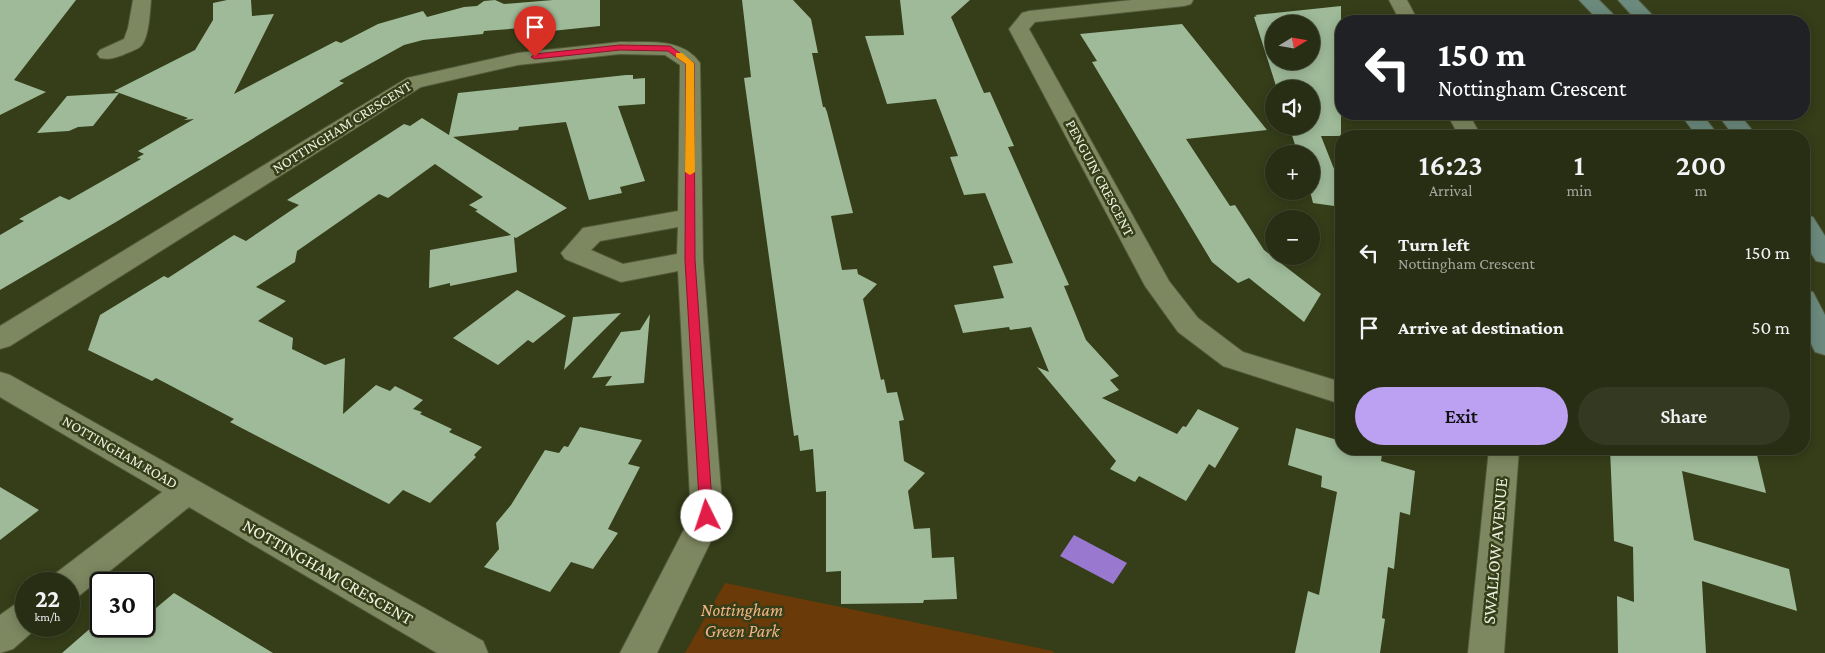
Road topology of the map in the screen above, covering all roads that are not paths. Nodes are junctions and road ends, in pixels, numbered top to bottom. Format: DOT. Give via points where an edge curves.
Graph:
graph roads {
  1 [pos="142,0"];
  2 [pos="1184,0"];
  3 [pos="1398,0"];
  4 [pos="1588,0"];
  5 [pos="1627,0"];
  6 [pos="1406,15"];
  7 [pos="1604,15"];
  8 [pos="1642,15"];
  9 [pos="107,54"];
  10 [pos="1696,120"];
  11 [pos="1733,120"];
  12 [pos="1703,130"];
  13 [pos="1741,130"];
  14 [pos="690,218"];
  15 [pos="1810,232"];
  16 [pos="1825,255"];
  17 [pos="690,260"];
  18 [pos="1810,311"];
  19 [pos="0,339"];
  20 [pos="1825,345"];
  21 [pos="0,384"];
  22 [pos="1335,390"];
  23 [pos="1503,455"];
  24 [pos="186,491"];
  25 [pos="80,575"];
  26 [pos="15,624"];
  27 [pos="0,636"];
  28 [pos="470,653"];
  29 [pos="638,653"];
  30 [pos="1486,653"];
  1 -- 9 [label="street" via="133,43"];
  2 -- 22 [label="street, PENGUIN CRESCENT" via="1029,17 1019,28 1158,286 1188,326 1233,359"];
  3 -- 6 [label="street"];
  4 -- 7 [label="main road"];
  5 -- 8 [label="main road"];
  10 -- 12 [label="main road"];
  11 -- 13 [label="main road"];
  14 -- 17 [label="street, NOTTINGHAM CRESCENT"];
  14 -- 17 [label="street" via="592,234 574,253 621,273"];
  14 -- 19 [label="street, NOTTINGHAM CRESCENT" via="690,63 670,49 620,48 518,59 414,82"];
  15 -- 16 [label="main road"];
  17 -- 29 [label="street, NOTTINGHAM CRESCENT" via="707,516"];
  18 -- 20 [label="main road"];
  21 -- 24 [label="street, NOTTINGHAM ROAD"];
  23 -- 30 [label="street, SWALLOW AVENUE"];
  24 -- 25 [label="street, NOTTINGHAM ROAD"];
  24 -- 28 [label="street, NOTTINGHAM CRESCENT"];
  26 -- 27 [label="street"];
}
